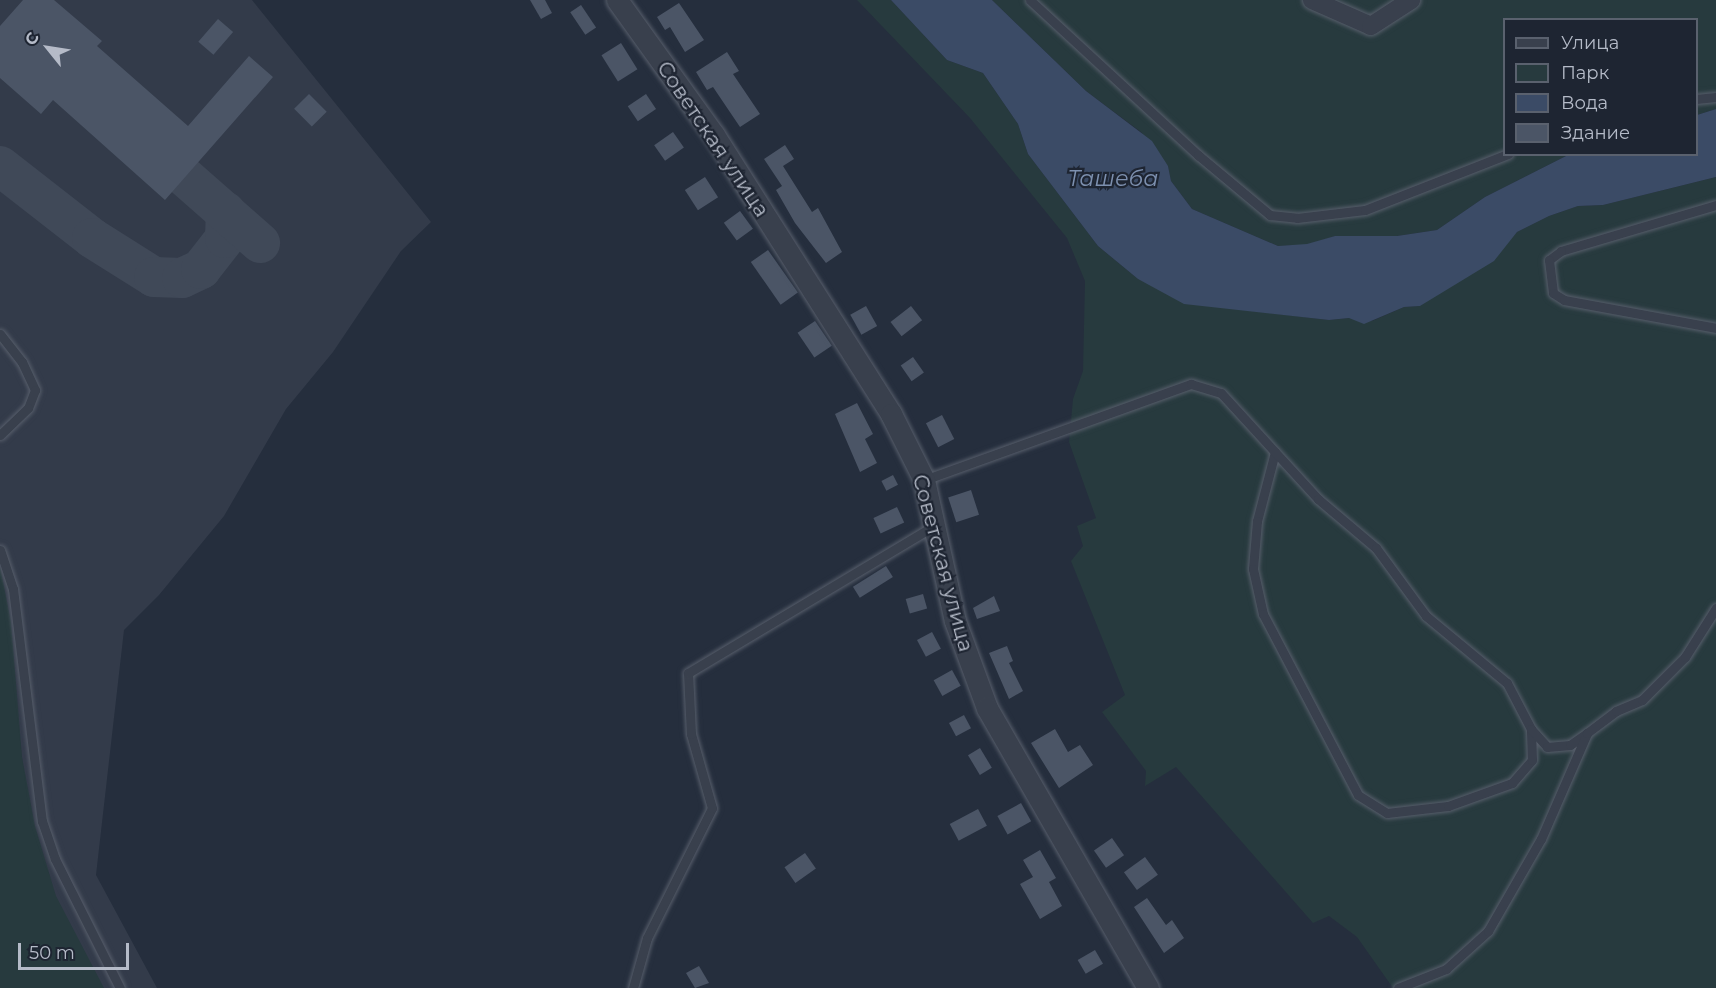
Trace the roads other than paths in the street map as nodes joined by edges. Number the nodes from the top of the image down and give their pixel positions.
1 (617, 0) edge
2 (1030, 0) edge
3 (1312, 0) edge
4 (1411, 0) edge
5 (1716, 97) edge
6 (1698, 99) edge
7 (1503, 156) edge
8 (1716, 206) edge
9 (1716, 328) edge
10 (0, 334) edge
11 (0, 435) edge
12 (1275, 452) junction
13 (924, 480) junction
14 (936, 525) junction
15 (0, 550) edge
16 (1716, 608) edge
17 (1531, 729) junction
18 (1587, 733) junction
19 (120, 988) edge
20 (633, 988) edge
21 (1148, 988) edge
22 (1398, 988) edge

1 - 13 street, Советская улица
2 - 7 lane
3 - 4 street
5 - 6 lane
8 - 9 lane
10 - 11 lane
12 - 13 lane
12 - 17 lane
12 - 17 lane
13 - 14 street, Советская улица
14 - 20 lane
14 - 21 street, Советская улица
15 - 19 lane
16 - 18 lane
17 - 18 lane
18 - 22 lane

